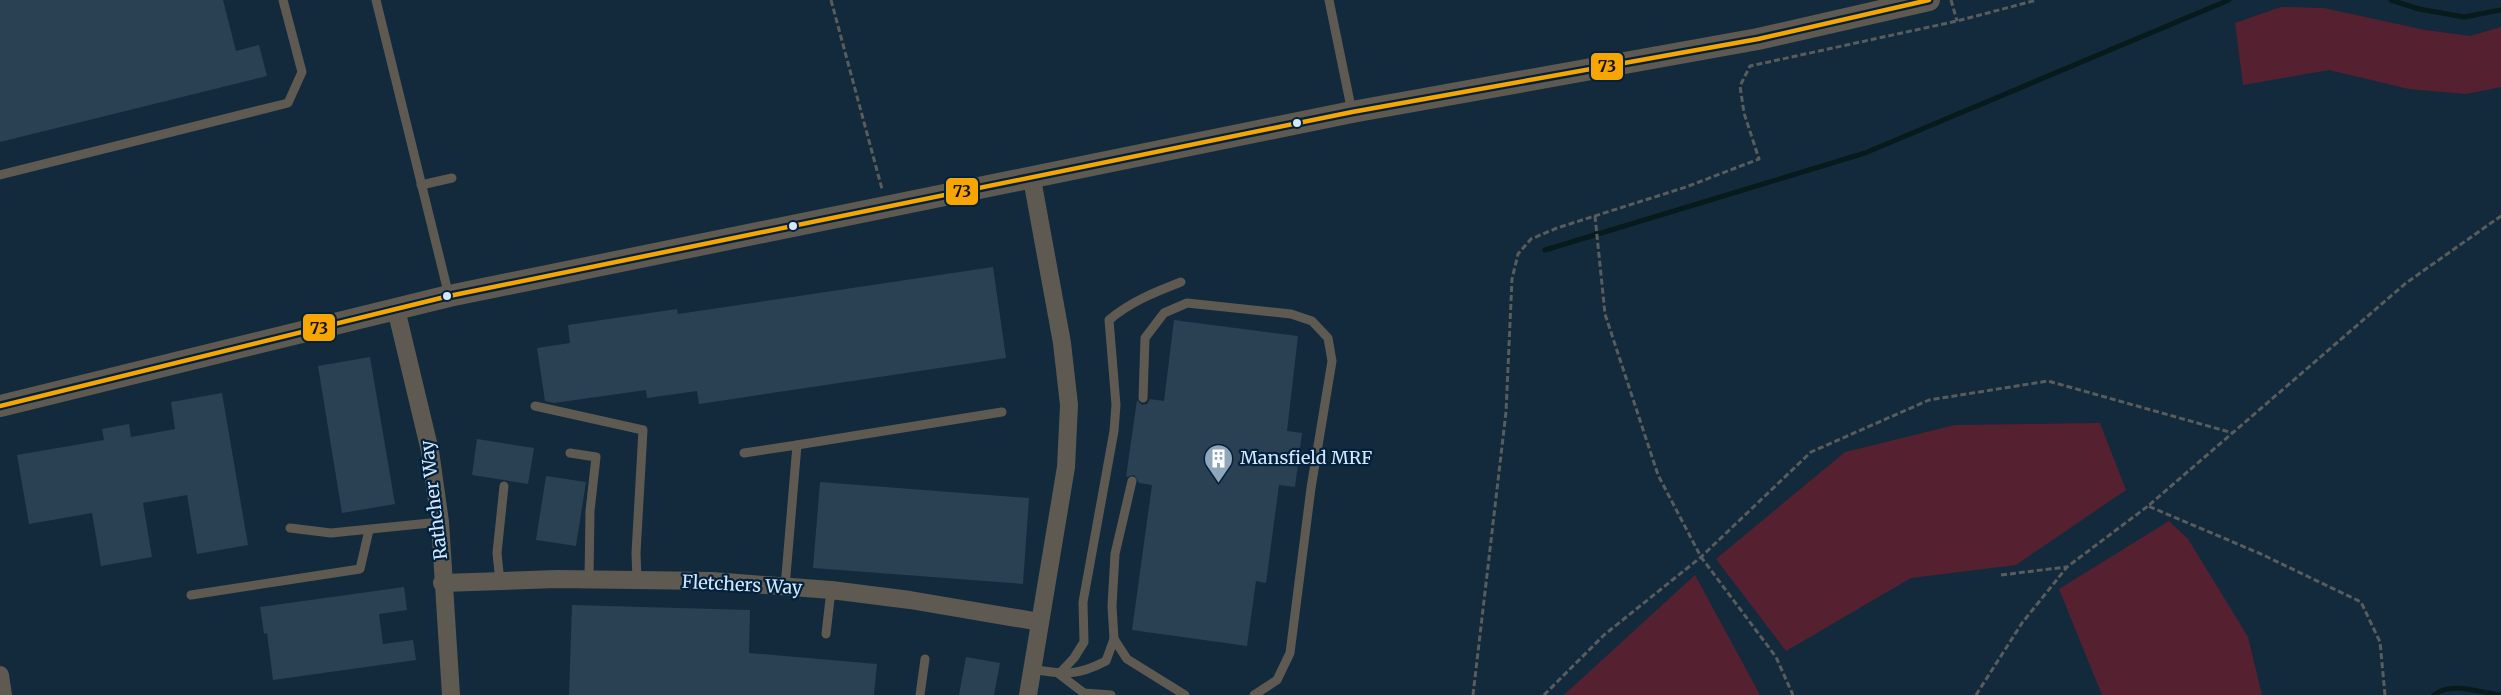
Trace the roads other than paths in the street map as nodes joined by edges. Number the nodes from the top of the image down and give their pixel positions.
1 (283, 0) edge
2 (376, 0) edge
3 (1329, 0) edge
4 (1929, 0) edge
5 (1352, 112) junction
6 (0, 175) edge
7 (452, 178) dead end
8 (1032, 179) junction
9 (421, 185) junction
10 (1181, 282) dead end
11 (449, 296) junction
12 (396, 309) junction
13 (1143, 398) dead end
14 (0, 406) edge
15 (535, 406) dead end
16 (1002, 412) dead end
17 (797, 445) junction
18 (570, 453) dead end
19 (744, 453) dead end
20 (1132, 482) dead end
21 (504, 486) dead end
22 (440, 522) junction
23 (290, 528) dead end
24 (369, 530) junction
25 (589, 579) junction
26 (637, 580) junction
27 (500, 582) junction
28 (442, 583) junction
29 (785, 586) junction
30 (831, 590) junction
31 (191, 595) dead end
32 (1040, 622) junction
33 (826, 634) dead end
34 (1114, 639) junction
35 (925, 659) dead end
36 (1032, 669) junction
37 (1059, 674) junction
38 (0, 675) edge
39 (3, 695) edge
40 (451, 695) edge
41 (920, 695) edge
42 (1028, 695) edge
43 (1111, 695) edge
44 (1185, 695) edge
45 (1254, 695) edge

1 - 6 lane
2 - 9 lane
3 - 5 lane
4 - 5 street
5 - 8 street
7 - 9 lane
8 - 11 street
8 - 32 street
9 - 11 lane
10 - 37 lane
11 - 12 street
12 - 14 street
12 - 22 street, Rathcher Way
13 - 45 lane
15 - 26 lane
16 - 17 lane
17 - 19 lane
17 - 29 lane
18 - 25 lane
20 - 34 lane
21 - 27 lane
22 - 24 lane
22 - 28 street, Rathcher Way
23 - 24 lane
24 - 31 lane
25 - 26 street, Fletchers Way
25 - 27 street, Fletchers Way
26 - 29 street, Fletchers Way
27 - 28 street, Fletchers Way
28 - 40 street, Rathcher Way
29 - 30 street, Fletchers Way
30 - 32 street, Fletchers Way
30 - 33 lane
32 - 36 street
34 - 37 lane
34 - 44 lane
35 - 41 lane
36 - 37 lane
36 - 42 street
37 - 43 lane
38 - 39 street

